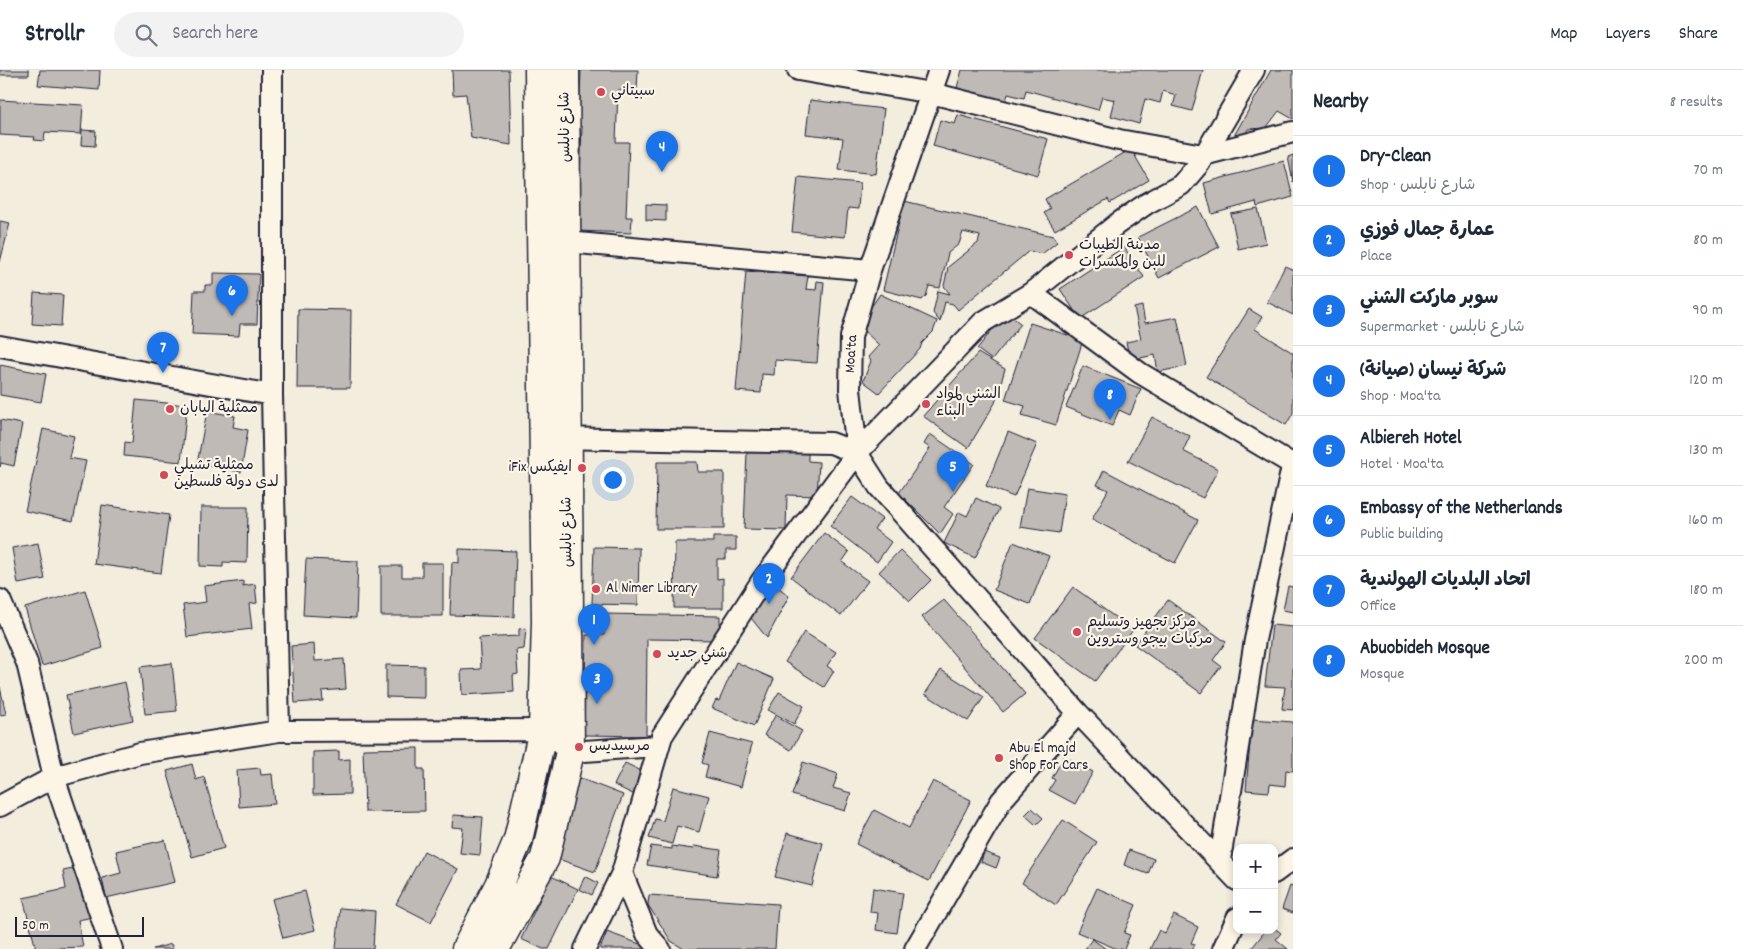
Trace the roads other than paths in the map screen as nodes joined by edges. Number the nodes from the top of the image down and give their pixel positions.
1 (272, 70) edge
2 (539, 70) edge
3 (565, 70) edge
4 (798, 70) edge
5 (939, 70) edge
6 (1254, 70) edge
7 (931, 93) junction
8 (1293, 132) edge
9 (1203, 155) junction
10 (567, 242) junction
11 (870, 270) junction
12 (1031, 293) junction
13 (0, 346) edge
14 (272, 396) junction
15 (556, 438) junction
16 (857, 453) junction
17 (1292, 463) edge
18 (0, 600) edge
19 (1078, 713) junction
20 (543, 730) junction
21 (279, 731) junction
22 (657, 746) junction
23 (570, 752) junction
24 (54, 777) junction
25 (0, 806) edge
26 (1293, 859) edge
27 (1220, 860) junction
28 (1278, 870) edge
29 (622, 873) junction
30 (1233, 875) edge
31 (1233, 927) edge
32 (112, 949) edge
33 (466, 949) edge
34 (495, 949) edge
35 (586, 949) edge
36 (660, 949) edge
37 (915, 949) edge
38 (1223, 949) edge

1 - 14 street
2 - 15 main road, شارع نابلس
3 - 10 main road, شارع نابلس
4 - 7 street
5 - 7 street, Moa'ta
6 - 9 street
7 - 9 street
7 - 11 street, Moa'ta
8 - 9 street
9 - 12 street
10 - 11 street
10 - 15 main road, شارع نابلس
11 - 16 street, Moa'ta
12 - 16 street
12 - 17 street
13 - 14 street
14 - 21 street
15 - 16 street
15 - 20 main road, شارع نابلس
15 - 23 main road, شارع نابلس
16 - 19 street
16 - 22 street
17 - 27 street
18 - 24 street
19 - 27 street
19 - 37 street
20 - 21 street
20 - 23 street
20 - 33 main road, شارع نابلس
21 - 24 street
22 - 23 street
22 - 29 street
23 - 34 main road, شارع نابلس
24 - 25 street
24 - 32 street
26 - 28 street
27 - 30 street
29 - 35 street
29 - 36 street
31 - 38 street

